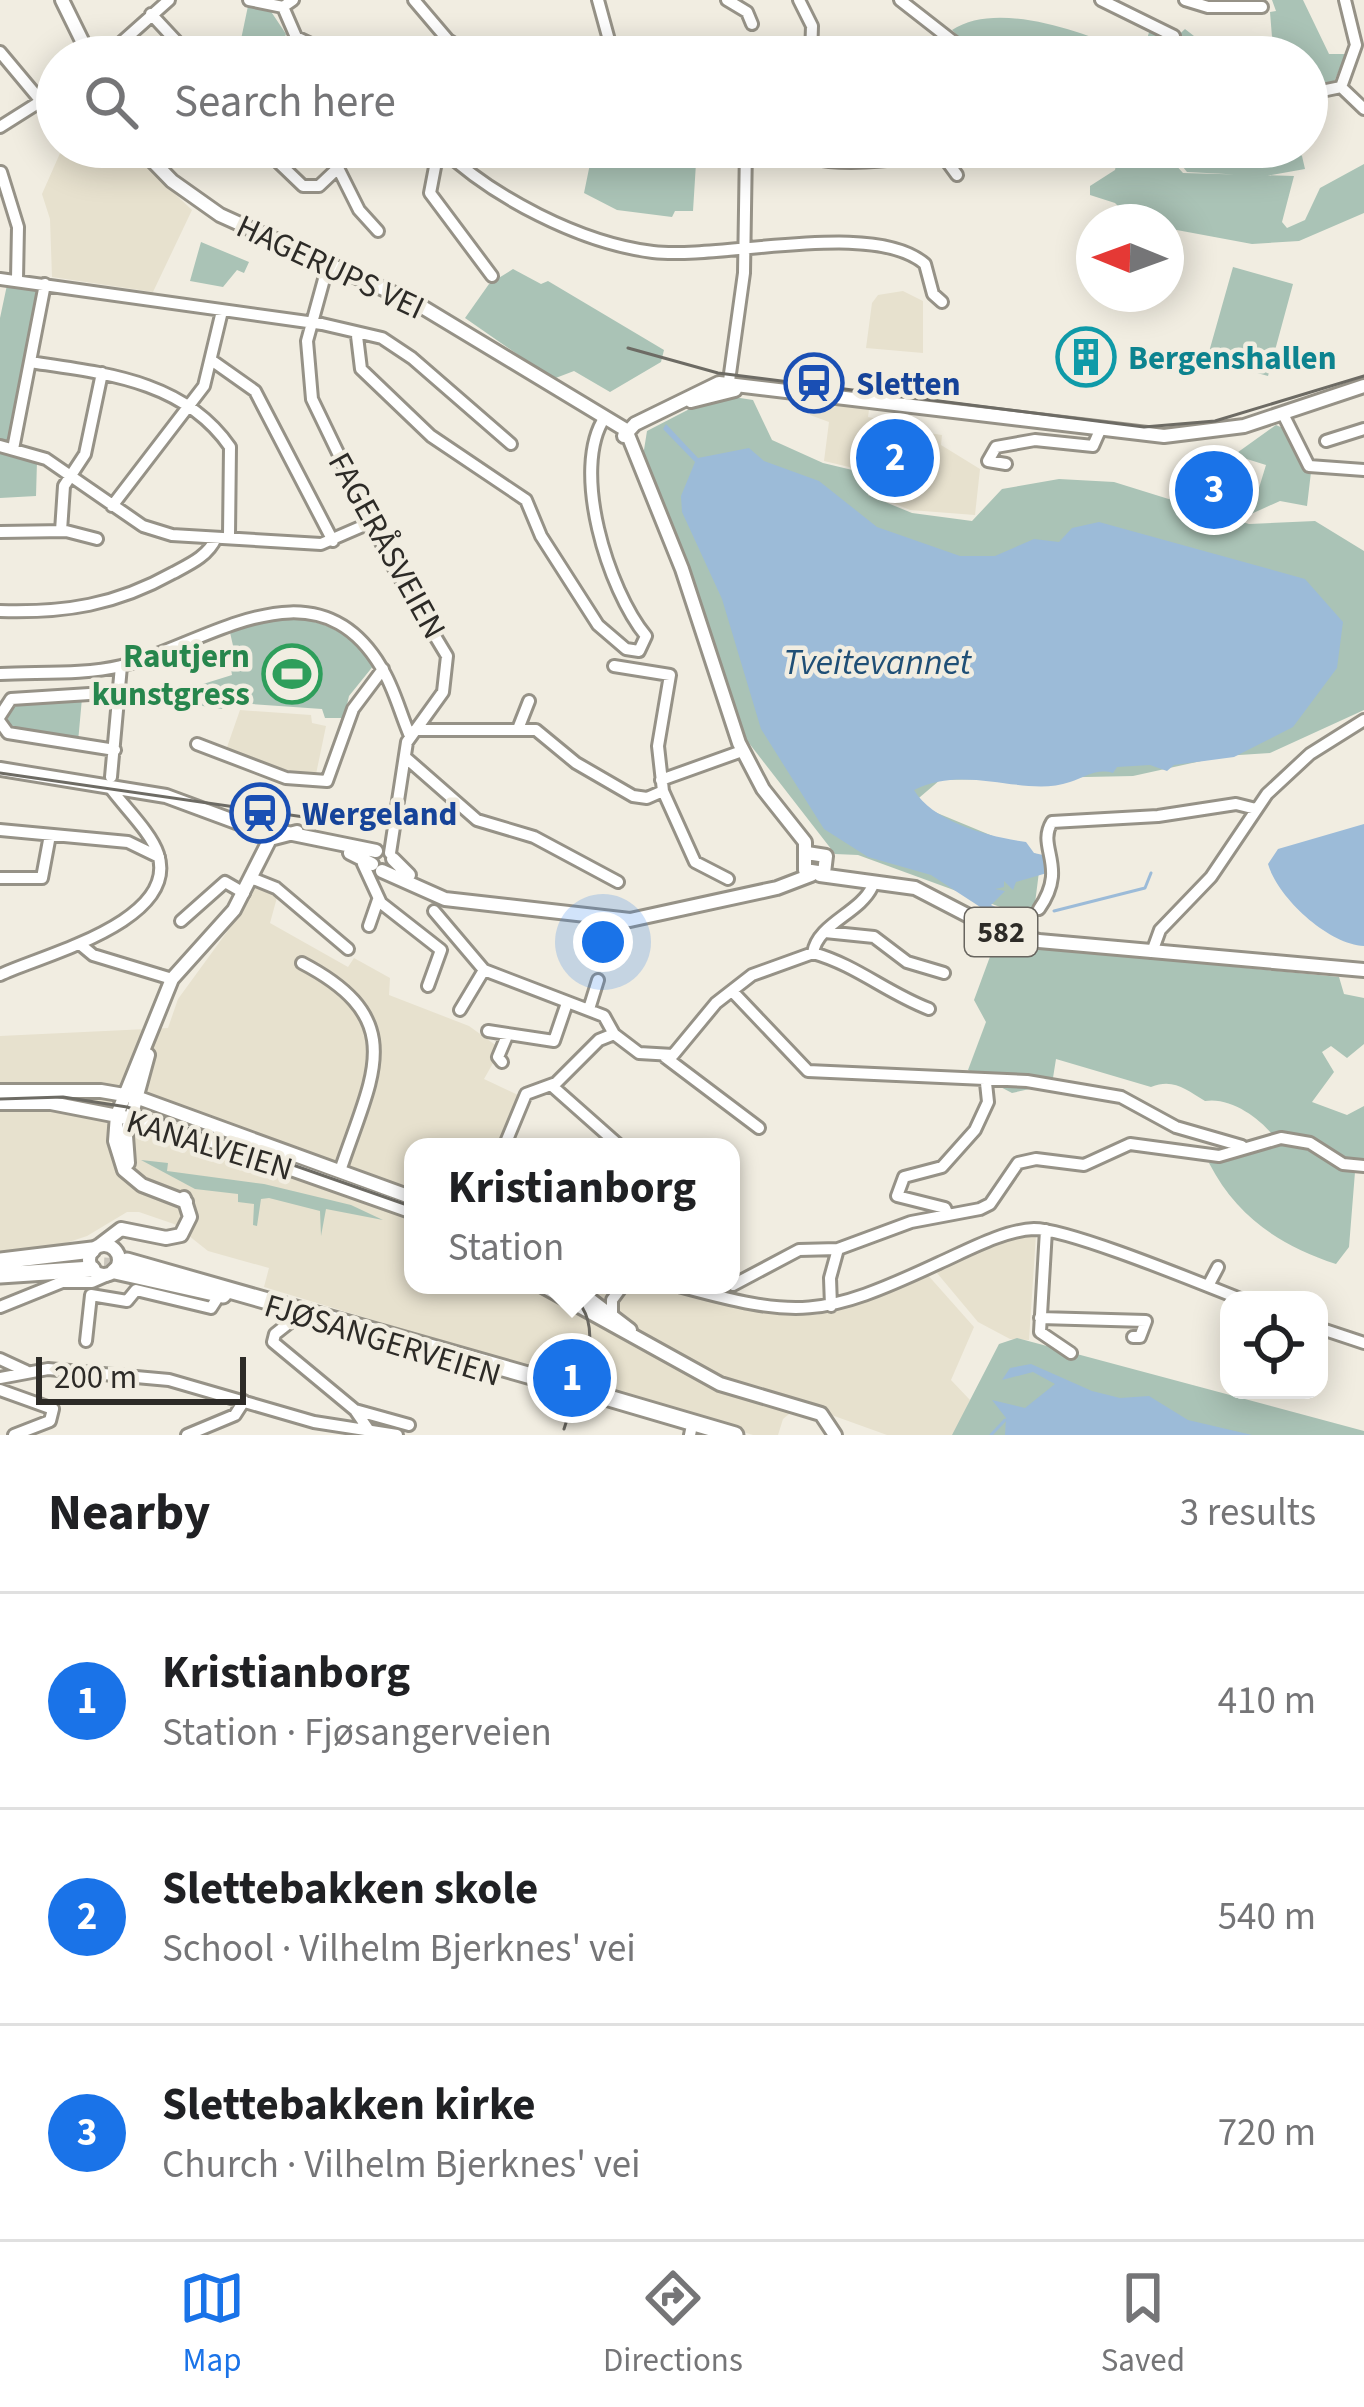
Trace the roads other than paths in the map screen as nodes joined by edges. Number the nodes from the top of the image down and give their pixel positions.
1 (62, 0) edge
2 (169, 0) edge
3 (249, 0) edge
4 (414, 0) edge
5 (598, 0) edge
6 (728, 0) edge
7 (799, 0) edge
8 (900, 0) edge
9 (1100, 0) edge
10 (1185, 0) edge
11 (1345, 0) edge
12 (288, 3) edge
13 (1262, 7) dead end
14 (152, 14) junction
15 (752, 24) dead end
16 (1174, 35) dead end
17 (80, 36) edge
18 (128, 36) edge
19 (172, 36) edge
20 (296, 36) edge
21 (445, 36) edge
22 (608, 36) edge
23 (812, 36) edge
24 (946, 36) edge
25 (0, 52) edge
26 (1342, 88) junction
27 (1328, 90) edge
28 (36, 95) edge
29 (36, 104) edge
30 (1364, 109) edge
31 (0, 127) edge
32 (163, 168) edge
33 (285, 168) edge
34 (338, 168) joint
35 (435, 168) edge
36 (468, 168) edge
37 (746, 168) edge
38 (952, 168) edge
39 (1, 172) edge
40 (957, 176) dead end
41 (378, 231) dead end
42 (744, 249) junction
43 (329, 261) junction
44 (492, 276) dead end
45 (17, 279) junction
46 (1, 283) edge
47 (45, 284) junction
48 (942, 302) dead end
49 (222, 310) junction
50 (311, 322) junction
51 (357, 336) junction
52 (30, 362) junction
53 (214, 362) junction
54 (102, 373) junction
55 (1364, 386) edge
56 (728, 387) junction
57 (191, 408) junction
58 (1283, 414) junction
59 (603, 419) junction
60 (1101, 428) junction
61 (1364, 429) edge
62 (627, 436) junction
63 (1326, 441) dead end
64 (511, 444) dead end
65 (7, 447) edge
66 (1006, 464) dead end
67 (1364, 470) edge
68 (73, 475) junction
69 (112, 506) junction
70 (372, 523) junction
71 (61, 531) junction
72 (0, 532) edge
73 (222, 536) junction
74 (97, 539) dead end
75 (333, 541) junction
76 (0, 611) edge
77 (121, 666) junction
78 (614, 666) dead end
79 (383, 669) junction
80 (0, 674) edge
81 (121, 692) junction
82 (529, 701) dead end
83 (0, 719) edge
84 (1364, 720) edge
85 (518, 729) junction
86 (412, 733) junction
87 (197, 744) dead end
88 (115, 750) junction
89 (742, 751) junction
90 (405, 757) junction
91 (0, 769) edge
92 (110, 782) junction
93 (662, 786) junction
94 (1256, 809) junction
95 (0, 830) edge
96 (297, 832) junction
97 (50, 835) junction
98 (159, 857) junction
99 (261, 858) junction
100 (379, 859) junction
101 (815, 863) junction
102 (0, 878) edge
103 (251, 878) junction
104 (728, 879) dead end
105 (618, 882) dead end
106 (866, 884) junction
107 (244, 893) junction
108 (378, 897) junction
109 (1039, 908) dead end
110 (434, 911) dead end
111 (181, 921) dead end
112 (369, 926) dead end
113 (446, 932) junction
114 (825, 932) junction
115 (432, 939) junction
116 (82, 945) junction
117 (348, 949) dead end
118 (813, 953) junction
119 (1159, 953) junction
120 (302, 963) dead end
121 (484, 970) junction
122 (1364, 970) edge
123 (944, 973) dead end
124 (0, 976) edge
125 (172, 979) junction
126 (598, 980) dead end
127 (428, 986) dead end
128 (732, 991) junction
129 (566, 1003) junction
130 (589, 1009) junction
131 (928, 1009) dead end
132 (460, 1010) dead end
133 (488, 1031) dead end
134 (614, 1034) junction
135 (506, 1038) junction
136 (669, 1056) junction
137 (502, 1062) dead end
138 (986, 1083) junction
139 (551, 1085) junction
140 (0, 1091) edge
141 (129, 1096) junction
142 (0, 1103) edge
143 (124, 1117) junction
144 (759, 1128) dead end
145 (508, 1138) edge
146 (611, 1138) edge
147 (1242, 1146) junction
148 (1364, 1166) edge
149 (340, 1171) junction
150 (404, 1195) edge
151 (404, 1209) edge
152 (948, 1215) junction
153 (1046, 1230) junction
154 (838, 1250) junction
155 (102, 1262) junction
156 (1218, 1267) dead end
157 (0, 1268) edge
158 (740, 1281) edge
159 (1208, 1286) junction
160 (1220, 1291) edge
161 (220, 1294) junction
162 (560, 1294) edge
163 (585, 1294) edge
164 (603, 1294) edge
165 (619, 1294) edge
166 (712, 1294) edge
167 (591, 1298) junction
168 (266, 1301) junction
169 (831, 1306) junction
170 (0, 1307) edge
171 (1040, 1318) junction
172 (294, 1319) dead end
173 (616, 1320) junction
174 (1328, 1331) edge
175 (1132, 1337) dead end
176 (86, 1341) dead end
177 (1364, 1343) edge
178 (1071, 1353) dead end
179 (0, 1359) edge
180 (26, 1371) junction
181 (0, 1378) edge
182 (0, 1390) edge
183 (600, 1400) junction
184 (244, 1401) junction
185 (804, 1410) junction
186 (355, 1411) junction
187 (409, 1425) dead end
188 (368, 1429) junction
189 (690, 1432) edge
190 (14, 1435) edge
191 (187, 1435) edge
192 (397, 1435) edge
193 (709, 1435) edge
194 (735, 1435) edge
195 (823, 1435) edge
196 (835, 1435) edge

1 - 17 main road
2 - 14 street
3 - 12 street
4 - 21 street
5 - 22 street
6 - 15 street
7 - 23 street
8 - 24 street
9 - 16 street
10 - 13 street
11 - 26 street
12 - 20 street
14 - 18 street
14 - 19 street
25 - 28 street
26 - 27 street
26 - 30 street
29 - 31 street
32 - 43 main road, HAGERUPS VEI
33 - 34 street
34 - 41 street
35 - 44 street
36 - 42 street
37 - 42 street
38 - 40 street
39 - 45 street
42 - 48 street
42 - 56 street
43 - 50 street, FAGERÅSVEIEN
43 - 59 main road, HAGERUPS VEI
45 - 46 street
45 - 47 street
47 - 49 street
47 - 52 street
49 - 50 street
49 - 53 street
50 - 51 street
50 - 70 street, FAGERÅSVEIEN
51 - 59 street
51 - 64 street
52 - 54 street
52 - 65 street
53 - 57 street
53 - 75 street
54 - 57 street
54 - 68 street
55 - 58 main road
56 - 60 main road
56 - 62 main road
57 - 69 street
57 - 73 street
58 - 60 main road
58 - 67 street
59 - 62 main road, HAGERUPS VEI
60 - 66 street
61 - 63 street
62 - 89 main road, HAGERUPS VEI
65 - 68 street
68 - 69 street
68 - 71 street
69 - 73 street
70 - 75 street
70 - 86 street, FAGERÅSVEIEN
71 - 72 street
71 - 74 street
73 - 75 street
73 - 76 street
77 - 79 street
77 - 80 street
77 - 81 street
78 - 93 street
79 - 86 street
79 - 87 street
81 - 83 street
81 - 88 street
82 - 85 street
83 - 88 street
84 - 94 street
85 - 86 street
85 - 93 street
86 - 90 street, FAGERÅSVEIEN
88 - 92 street
89 - 93 street
89 - 101 main road, HAGERUPS VEI
90 - 100 street, FAGERÅSVEIEN
90 - 105 street
91 - 92 main road
92 - 96 main road
92 - 98 street
93 - 104 street
94 - 109 street
94 - 119 street
95 - 97 street
96 - 99 main road
96 - 100 main road
97 - 98 street
97 - 102 street
98 - 116 street
99 - 100 main road
99 - 103 main road
100 - 101 main road
100 - 108 street
101 - 106 main road, 582
103 - 107 main road
103 - 117 street
106 - 114 street
106 - 119 main road, 582
107 - 111 street
107 - 125 main road
108 - 112 street
108 - 115 street
110 - 113 street
113 - 115 street
113 - 121 street
114 - 118 street
114 - 123 street
115 - 127 street
116 - 124 street
116 - 125 street
118 - 128 street
118 - 131 street
119 - 122 main road, 582
120 - 149 street, KANALVEIEN
121 - 129 street
121 - 132 street
125 - 141 main road
126 - 130 street
128 - 136 street
128 - 138 street
129 - 130 street
129 - 135 street
130 - 134 street
133 - 135 street
134 - 136 street
134 - 139 street
135 - 137 street
136 - 144 street
138 - 147 street
138 - 152 street
139 - 145 street
139 - 146 street
140 - 141 main road, KANALVEIEN
141 - 143 main road
141 - 149 main road, KANALVEIEN
142 - 143 main road, KANALVEIEN
143 - 151 main road, KANALVEIEN
143 - 155 main road
147 - 148 street
147 - 152 street
149 - 150 main road, KANALVEIEN
152 - 154 street
153 - 159 street
153 - 169 street
153 - 171 street
154 - 158 street
154 - 169 street
155 - 157 highway, FJØSANGERVEIEN
155 - 161 highway
155 - 168 highway, FJØSANGERVEIEN
155 - 170 street
156 - 159 street
159 - 160 street
161 - 168 highway
161 - 176 street
162 - 173 main road
163 - 167 main road
164 - 167 street
165 - 173 street
166 - 169 street
167 - 173 main road
168 - 183 highway, FJØSANGERVEIEN, bridge
171 - 175 street
171 - 178 street
172 - 186 street, FJØSANGERVEIEN
173 - 185 main road
174 - 177 street
179 - 180 street
180 - 181 street
180 - 184 street
182 - 190 street
183 - 189 highway, FJØSANGERVEIEN
183 - 194 highway, FJØSANGERVEIEN
184 - 188 street
184 - 191 street
185 - 195 main road
185 - 196 main road
186 - 187 street
186 - 188 street, FJØSANGERVEIEN
188 - 192 street
189 - 193 highway, FJØSANGERVEIEN

